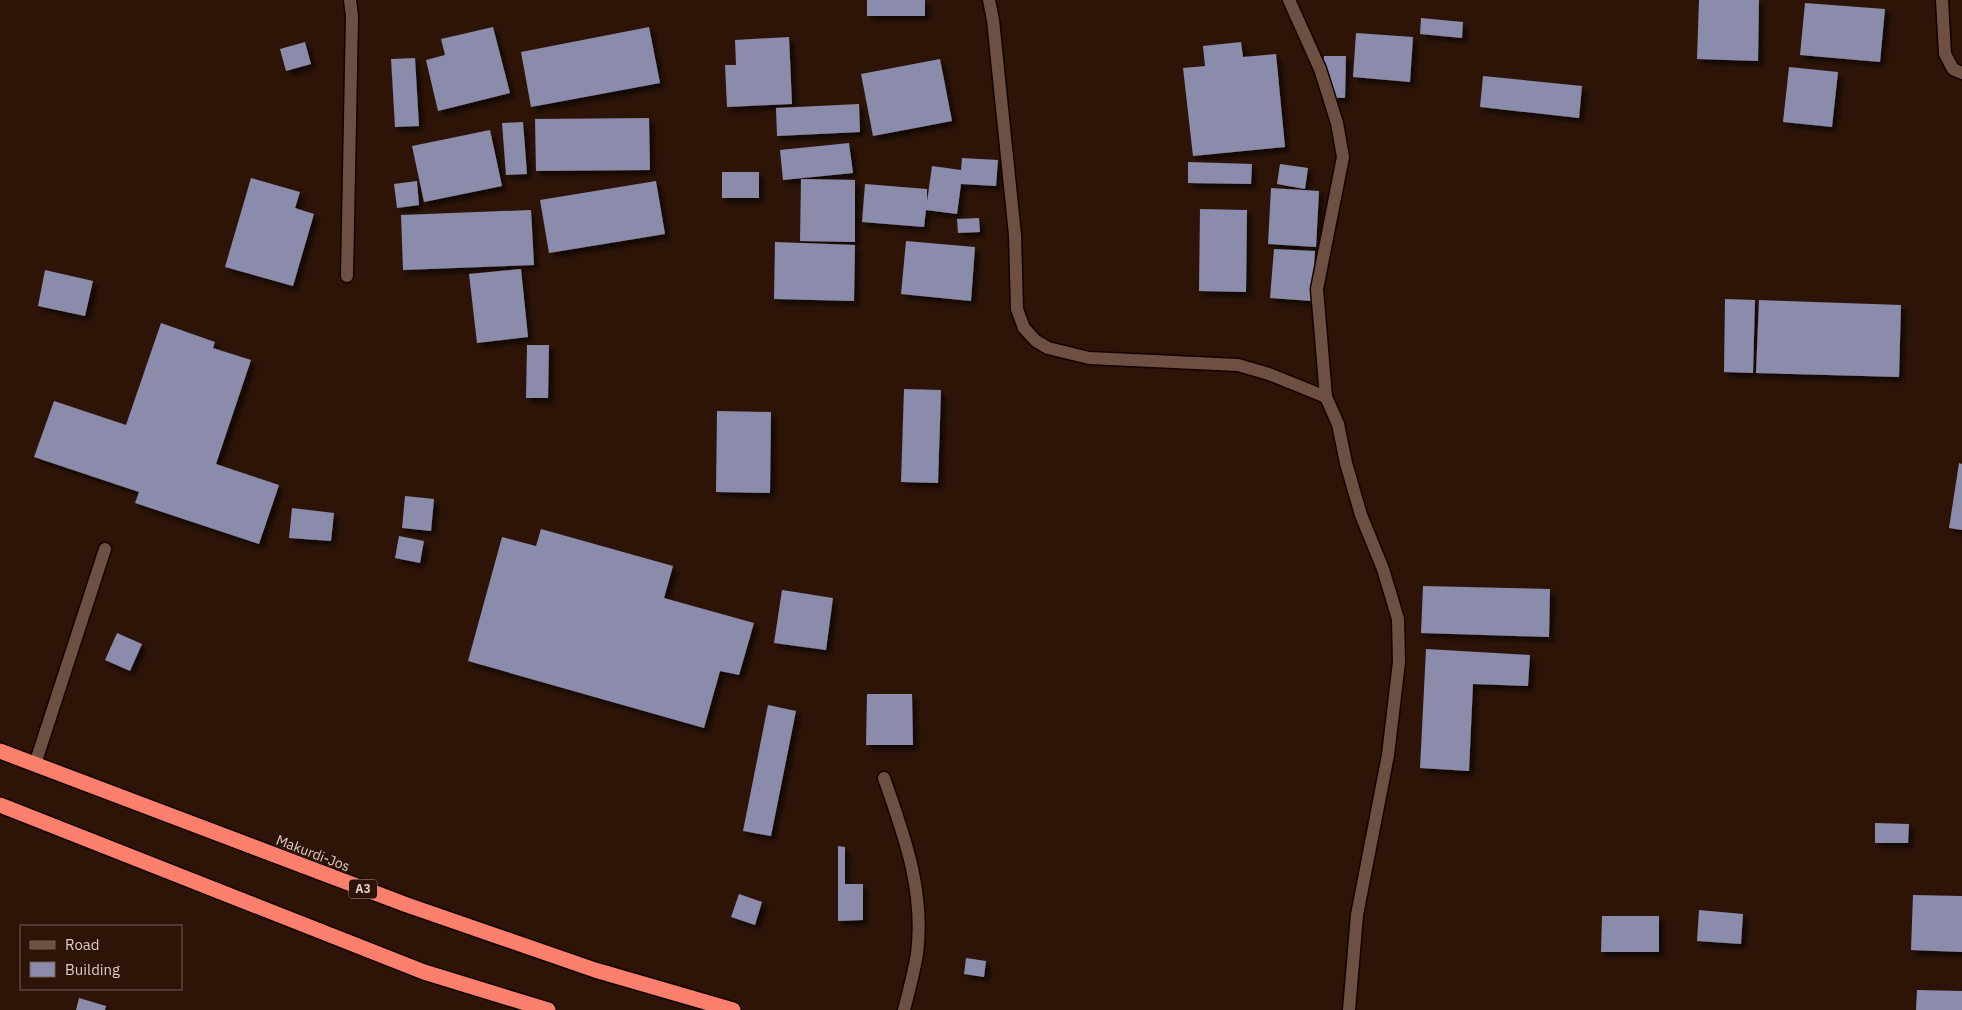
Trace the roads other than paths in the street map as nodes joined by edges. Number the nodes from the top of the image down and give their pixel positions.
1 (350, 0) edge
2 (989, 0) edge
3 (1289, 0) edge
4 (1942, 0) edge
5 (1962, 73) edge
6 (347, 276) dead end
7 (1326, 397) junction
8 (105, 548) dead end
9 (0, 751) edge
10 (35, 764) junction
11 (884, 778) dead end
12 (0, 805) edge
13 (548, 1010) edge
14 (733, 1010) edge
15 (904, 1010) edge
16 (1349, 1010) edge

1 - 6 street
2 - 7 street
3 - 7 street
4 - 5 street
7 - 16 street
8 - 10 street
9 - 10 highway, Makurdi-Jos / A3
10 - 14 highway, Makurdi-Jos / A3
11 - 15 street
12 - 13 highway

